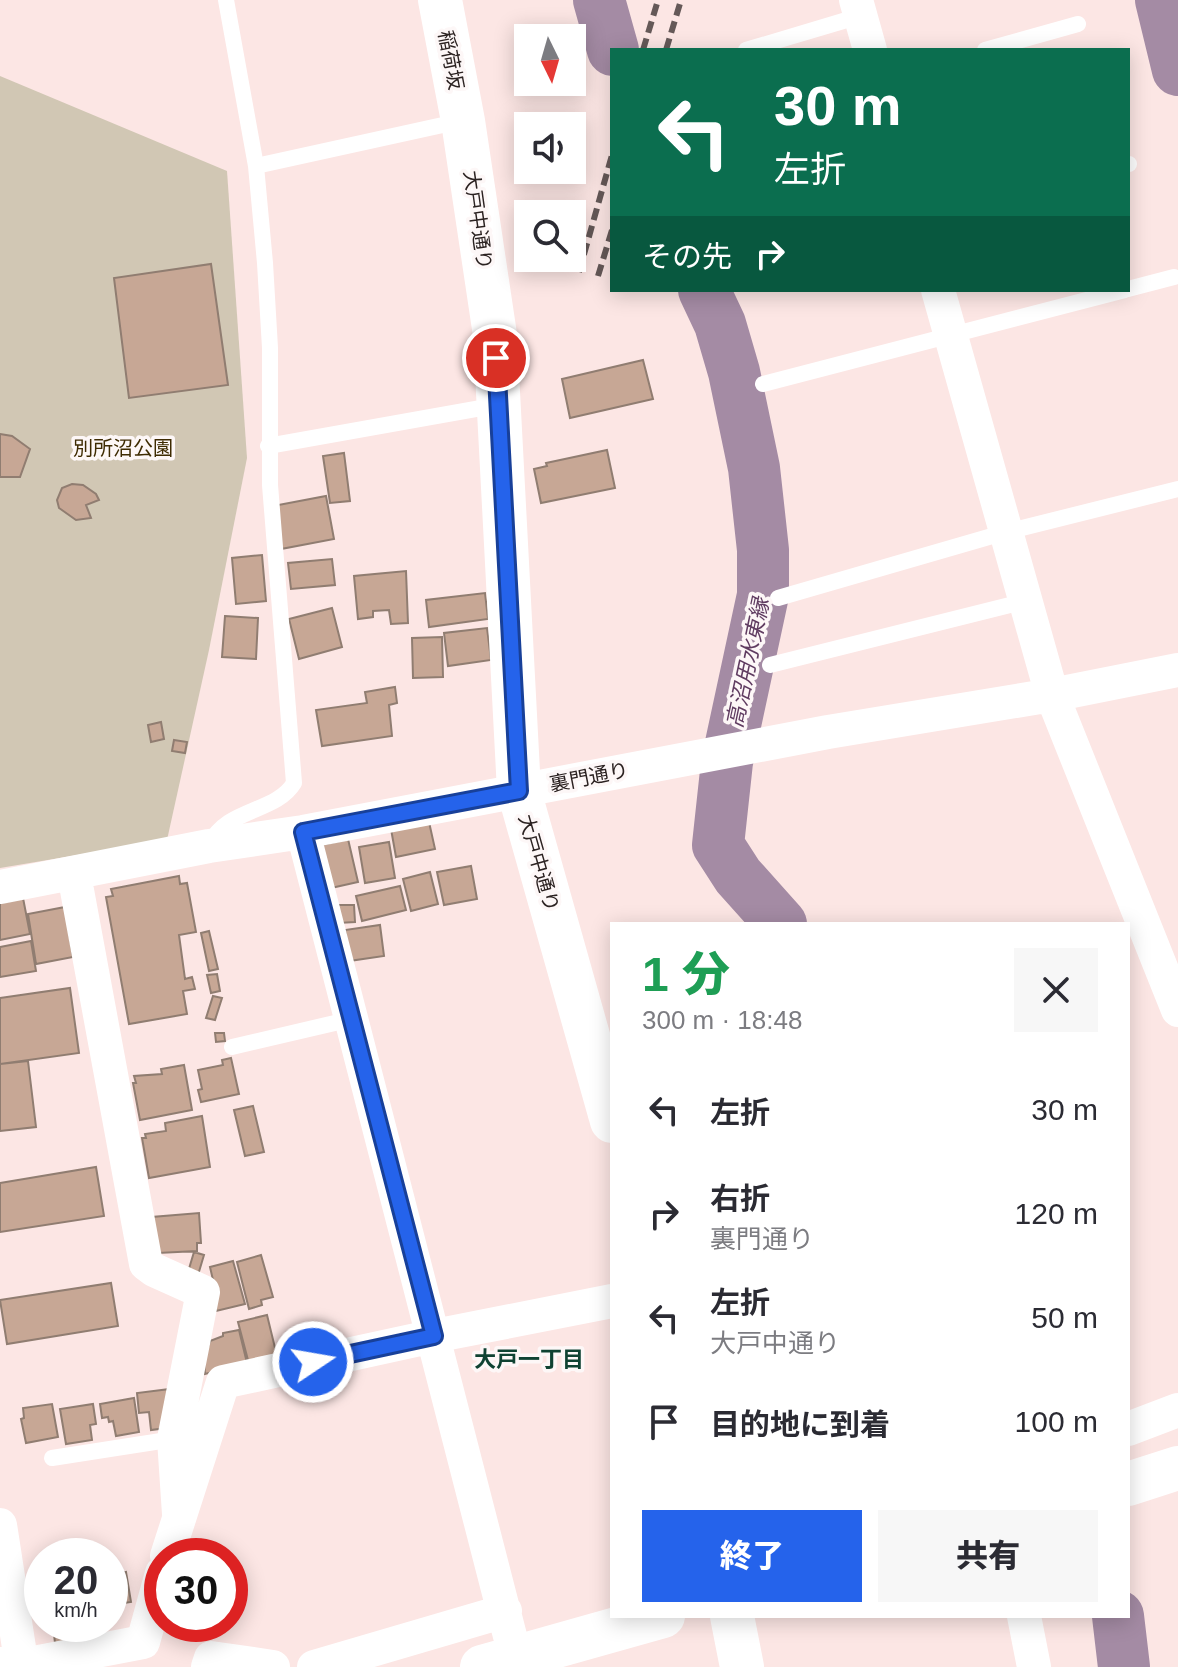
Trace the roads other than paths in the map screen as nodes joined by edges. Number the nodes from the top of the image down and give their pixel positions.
1 (226, 0) edge
2 (440, 0) edge
3 (858, 8) edge
4 (1078, 24) dead end
5 (751, 48) edge
6 (869, 48) edge
7 (992, 48) edge
8 (463, 121) junction
9 (256, 166) junction
10 (1174, 277) dead end
11 (1130, 289) edge
12 (939, 292) edge
13 (1118, 292) edge
14 (951, 336) junction
15 (763, 384) dead end
16 (498, 405) junction
17 (268, 446) junction
18 (1178, 489) edge
19 (1006, 532) junction
20 (778, 598) dead end
21 (1026, 601) junction
22 (770, 665) dead end
23 (1178, 670) edge
24 (1052, 695) junction
25 (519, 791) junction
26 (303, 832) junction
27 (209, 846) junction
28 (74, 874) junction
29 (0, 887) edge
30 (1129, 922) edge
31 (1130, 925) edge
32 (1141, 958) edge
33 (1178, 1010) edge
34 (352, 1019) junction
35 (232, 1047) dead end
36 (610, 1114) edge
37 (610, 1301) edge
38 (434, 1336) junction
39 (1178, 1410) edge
40 (1130, 1428) edge
41 (174, 1439) junction
42 (52, 1458) dead end
43 (1178, 1468) edge
44 (1130, 1483) edge
45 (179, 1514) junction
46 (0, 1525) edge
47 (172, 1538) edge
48 (505, 1611) junction
49 (656, 1618) edge
50 (732, 1618) edge
51 (1024, 1618) edge
52 (144, 1638) edge
53 (15, 1664) edge
54 (506, 1664) edge
55 (208, 1667) edge
56 (273, 1667) edge
57 (314, 1667) edge
58 (742, 1667) edge
59 (1034, 1667) edge

1 - 9 lane
2 - 8 street, 稲荷坂
3 - 5 lane
3 - 6 street
4 - 7 lane
8 - 9 lane
8 - 16 street, 大戸中通り
9 - 17 lane
10 - 11 lane
12 - 14 street
13 - 14 lane
14 - 15 lane
14 - 19 street
16 - 17 lane
16 - 25 street, 大戸中通り
17 - 27 lane
18 - 19 lane
19 - 20 lane
19 - 21 street
21 - 22 lane
21 - 24 street
23 - 24 street, 裏門通り
24 - 25 street, 裏門通り
24 - 30 street
25 - 26 street, 裏門通り
25 - 36 street, 大戸中通り
26 - 27 street, 裏門通り
26 - 34 street
27 - 28 street, 裏門通り
28 - 29 street, 裏門通り
28 - 41 street
31 - 32 street
32 - 33 street
34 - 35 lane
34 - 38 street
37 - 38 street
38 - 45 street
38 - 48 street
39 - 40 street
41 - 42 lane
41 - 45 street
43 - 44 street
45 - 47 street
46 - 53 street
48 - 54 street
48 - 57 street
49 - 54 street
50 - 58 street
51 - 59 street
52 - 53 street
55 - 56 street

